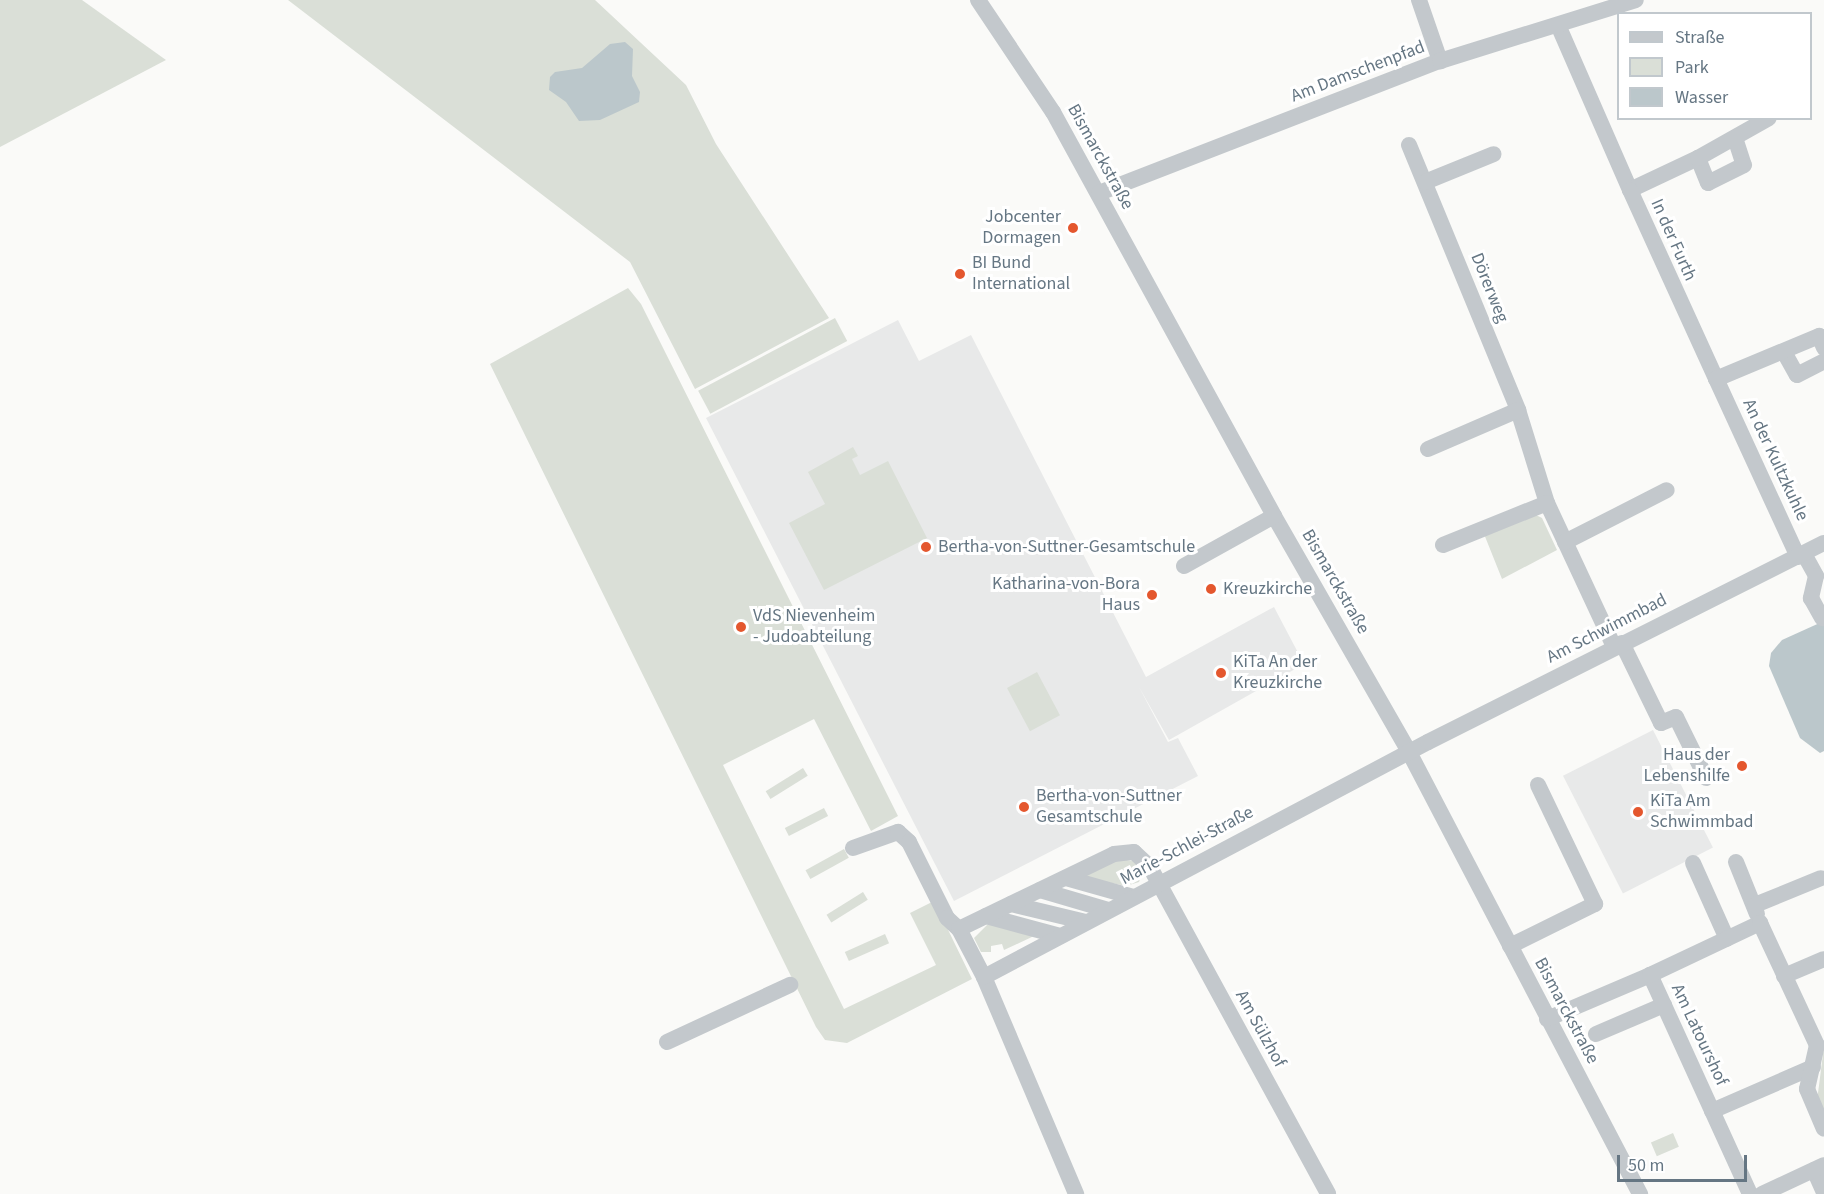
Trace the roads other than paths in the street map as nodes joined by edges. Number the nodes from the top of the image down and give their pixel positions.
1 (978, 0) edge
2 (1419, 0) edge
3 (1636, 0) edge
4 (1599, 6) edge
5 (1558, 25) junction
6 (1440, 61) junction
7 (1767, 120) edge
8 (1736, 141) junction
9 (1409, 145) dead end
10 (1494, 154) dead end
11 (1698, 158) junction
12 (1425, 182) junction
13 (1630, 190) junction
14 (1099, 193) junction
15 (1682, 306) joint
16 (1824, 348) edge
17 (1784, 352) junction
18 (1824, 361) edge
19 (1716, 379) junction
20 (1518, 410) junction
21 (1428, 449) dead end
22 (1666, 490) dead end
23 (1547, 503) junction
24 (1274, 516) junction
25 (1565, 542) junction
26 (1824, 543) edge
27 (1443, 545) dead end
28 (1801, 555) junction
29 (1184, 566) dead end
30 (1822, 618) dead end
31 (1618, 645) junction
32 (1409, 752) junction
33 (1706, 778) dead end
34 (1538, 785) dead end
35 (853, 849) dead end
36 (1736, 862) dead end
37 (1693, 863) dead end
38 (1066, 878) junction
39 (1821, 878) dead end
40 (1158, 883) junction
41 (1040, 890) junction
42 (1133, 897) junction
43 (1011, 904) junction
44 (1755, 905) junction
45 (1108, 910) junction
46 (986, 916) junction
47 (1086, 922) junction
48 (1760, 923) junction
49 (959, 929) junction
50 (1060, 936) junction
51 (1727, 939) junction
52 (1510, 946) junction
53 (1824, 959) edge
54 (1650, 975) junction
55 (1784, 976) junction
56 (984, 977) junction
57 (790, 985) dead end
58 (1664, 1005) junction
59 (1547, 1019) junction
60 (1596, 1034) dead end
61 (668, 1042) dead end
62 (1820, 1043) edge
63 (1813, 1067) junction
64 (1712, 1111) junction
65 (1824, 1129) edge
66 (1819, 1167) edge
67 (1772, 1192) edge
68 (1824, 1192) edge
69 (1076, 1194) edge
70 (1328, 1194) edge
71 (1640, 1194) edge
72 (1750, 1194) edge

1 - 14 street, Bismarckstraße
2 - 6 street
3 - 4 street, Am Damschenpfad
4 - 5 street, Am Damschenpfad
5 - 6 street, Am Damschenpfad
5 - 13 street, In der Furth
6 - 14 street, Am Damschenpfad
7 - 8 street, In der Furth
8 - 11 street, In der Furth
8 - 11 street
9 - 12 street, Dörerweg
10 - 12 street
11 - 13 street, In der Furth
12 - 20 street, Dörerweg
13 - 15 street, In der Furth
14 - 24 street, Bismarckstraße
15 - 19 street, An der Kultzkuhle
16 - 17 street
17 - 18 street
17 - 19 street
19 - 28 street, An der Kultzkuhle
20 - 21 street
20 - 23 street, Dörerweg
22 - 25 street
23 - 25 street, Dörerweg
23 - 27 street
24 - 29 street
24 - 32 street, Bismarckstraße
25 - 31 street, Dörerweg
26 - 28 street, Am Schwimmbad
28 - 30 street, An der Kultzkuhle
28 - 31 street, Am Schwimmbad
31 - 32 street, Am Schwimmbad
31 - 33 street, Dörerweg
32 - 40 street, Marie-Schlei-Straße
32 - 52 street, Bismarckstraße
34 - 52 street
35 - 49 street
36 - 44 street
37 - 51 street
38 - 40 street, Am Sülzhof
38 - 41 street
38 - 42 street
39 - 44 street
40 - 42 street, Marie-Schlei-Straße
40 - 70 street, Am Sülzhof
41 - 43 street
41 - 45 street
42 - 45 street, Marie-Schlei-Straße
43 - 46 street
43 - 47 street
44 - 48 street
45 - 47 street, Marie-Schlei-Straße
46 - 49 street
46 - 50 street
47 - 50 street, Marie-Schlei-Straße
48 - 51 street, Am Latourshof
48 - 55 street
49 - 56 street
50 - 56 street, Marie-Schlei-Straße
51 - 54 street, Am Latourshof
52 - 59 street, Bismarckstraße
53 - 55 street
54 - 58 street, Am Latourshof
54 - 59 street, Am Latourshof
55 - 62 street
56 - 69 street
57 - 61 street
58 - 60 street
58 - 64 street, Am Latourshof
59 - 71 street, Bismarckstraße
62 - 63 street
63 - 64 street, Am Latourshof
63 - 65 street
64 - 72 street, Am Latourshof
66 - 67 street
66 - 68 street

